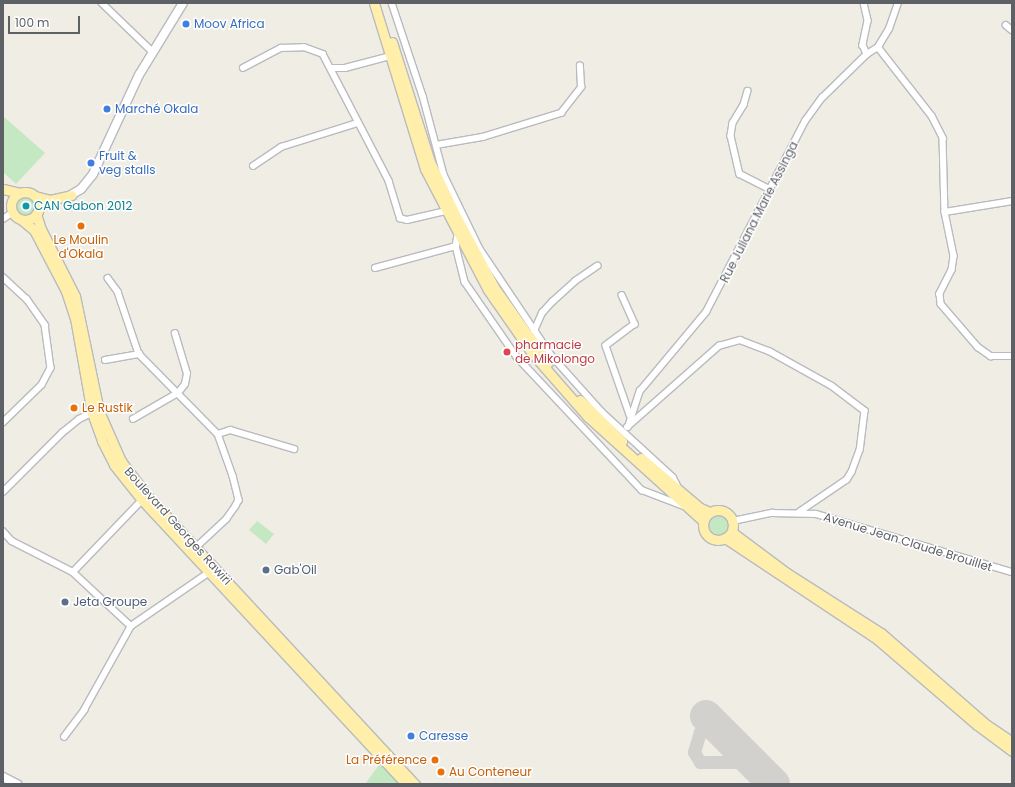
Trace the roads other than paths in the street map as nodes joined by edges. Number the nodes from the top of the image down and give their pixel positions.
1 (102, 3) edge
2 (183, 3) edge
3 (374, 3) edge
4 (380, 3) edge
5 (392, 3) edge
6 (864, 3) edge
7 (898, 3) edge
8 (1006, 24) dead end
9 (1012, 30) edge
10 (878, 47) junction
11 (153, 52) junction
12 (867, 54) junction
13 (390, 56) junction
14 (580, 66) dead end
15 (243, 68) dead end
16 (332, 68) junction
17 (748, 91) dead end
18 (357, 123) junction
19 (436, 145) junction
20 (253, 166) dead end
21 (3, 189) edge
22 (770, 189) junction
23 (20, 193) junction
24 (72, 195) junction
25 (35, 196) junction
26 (3, 198) edge
27 (1012, 201) edge
28 (12, 211) junction
29 (446, 211) junction
30 (945, 212) junction
31 (37, 213) junction
32 (3, 219) edge
33 (22, 220) junction
34 (458, 235) junction
35 (456, 246) junction
36 (597, 266) dead end
37 (375, 268) dead end
38 (3, 276) edge
39 (108, 278) dead end
40 (622, 294) dead end
41 (534, 331) junction
42 (175, 334) dead end
43 (139, 354) junction
44 (1012, 356) edge
45 (105, 360) dead end
46 (178, 393) junction
47 (92, 414) junction
48 (630, 415) junction
49 (133, 420) dead end
50 (3, 423) edge
51 (628, 427) junction
52 (623, 432) junction
53 (218, 434) junction
54 (294, 448) dead end
55 (3, 492) edge
56 (680, 492) junction
57 (142, 500) junction
58 (688, 507) junction
59 (710, 512) junction
60 (800, 512) junction
61 (733, 520) junction
62 (703, 521) junction
63 (3, 531) edge
64 (728, 535) junction
65 (196, 548) junction
66 (73, 572) junction
67 (208, 572) junction
68 (1012, 572) edge
69 (132, 626) junction
70 (64, 737) dead end
71 (1012, 742) edge
72 (1012, 751) edge
73 (3, 777) edge
74 (17, 784) edge
75 (406, 784) edge
76 (415, 784) edge

1 - 11 street
2 - 11 street
3 - 13 main road
4 - 56 main road
5 - 19 street
6 - 12 street
7 - 10 street, Rue Juliana Marie Assinga
8 - 9 street
10 - 12 street, Rue Juliana Marie Assinga
10 - 30 street
11 - 24 street
12 - 22 street, Rue Juliana Marie Assinga
13 - 16 street
13 - 29 main road
14 - 19 street
15 - 16 street
16 - 18 street
17 - 22 street
18 - 20 street
18 - 29 street
19 - 41 street
21 - 23 main road
22 - 48 street, Rue Juliana Marie Assinga
23 - 25 main road
23 - 28 main road
24 - 25 main road
24 - 31 main road
25 - 31 main road
26 - 28 main road
27 - 30 street
28 - 32 street
28 - 33 main road
29 - 34 main road
30 - 44 street
31 - 33 main road
31 - 65 main road, Boulevard Georges Rawiri
33 - 47 main road, Boulevard Georges Rawiri
34 - 35 street
34 - 58 main road
35 - 37 street
35 - 58 street
36 - 41 street
38 - 50 street
39 - 43 street
40 - 48 street
41 - 52 street
42 - 46 street
43 - 45 street
43 - 46 street
46 - 49 street
46 - 53 street
47 - 55 street
47 - 57 main road, Boulevard Georges Rawiri
48 - 51 street, Rue Juliana Marie Assinga
51 - 52 street
51 - 60 street
52 - 56 street
53 - 54 street
53 - 65 street
56 - 59 main road
57 - 66 street
57 - 67 main road, Boulevard Georges Rawiri
58 - 62 main road
59 - 61 main road
59 - 62 main road
60 - 61 street, Avenue Jean Claude Brouillet
60 - 68 street, Avenue Jean Claude Brouillet
61 - 64 main road
62 - 64 main road
63 - 66 street
64 - 71 main road
64 - 72 main road
65 - 76 main road, Boulevard Georges Rawiri
66 - 69 street
67 - 69 street
67 - 75 main road, Boulevard Georges Rawiri
69 - 70 street
73 - 74 street

